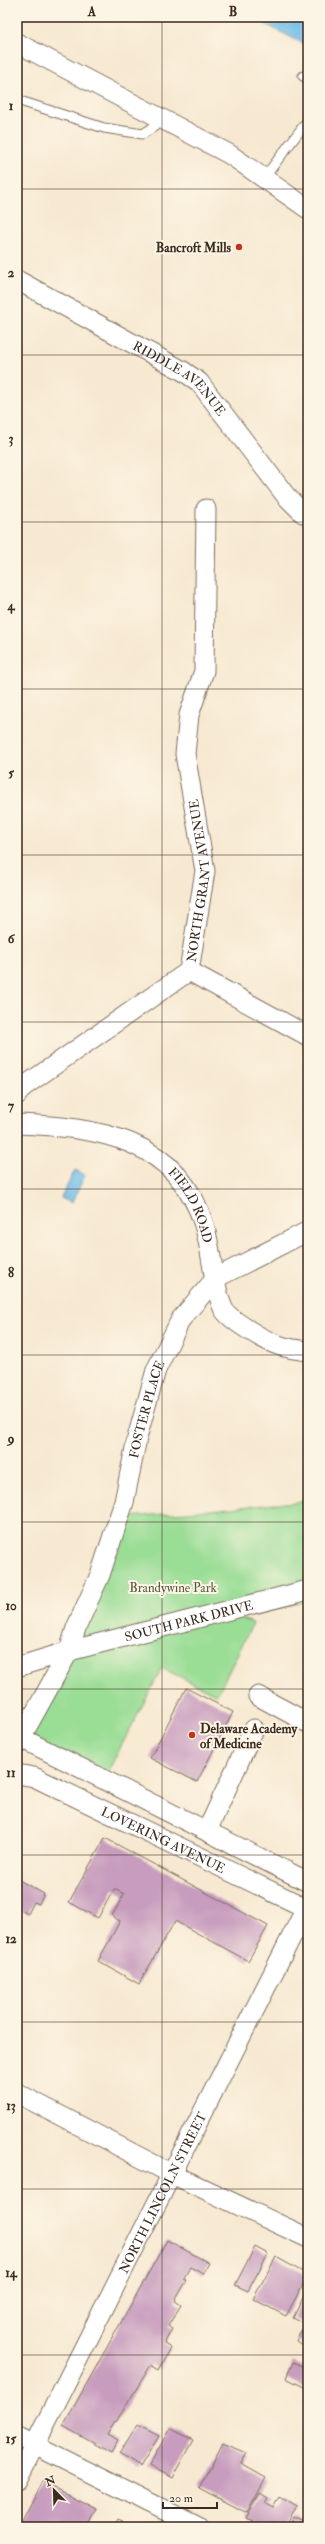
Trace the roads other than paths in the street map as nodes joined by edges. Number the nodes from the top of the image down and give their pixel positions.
1 (17, 43) edge
2 (17, 100) edge
3 (164, 120) junction
4 (308, 120) edge
5 (264, 178) junction
6 (308, 210) edge
7 (17, 280) edge
8 (206, 509) dead end
9 (308, 515) edge
10 (189, 971) junction
11 (308, 1036) edge
12 (17, 1095) edge
13 (17, 1124) edge
14 (308, 1230) edge
15 (216, 1278) junction
16 (308, 1351) edge
17 (308, 1590) edge
18 (69, 1651) junction
19 (17, 1667) edge
20 (258, 1696) dead end
21 (308, 1723) edge
22 (254, 1729) dead end
23 (18, 1738) edge
24 (17, 1774) edge
25 (207, 1831) junction
26 (308, 1882) edge
27 (307, 1907) edge
28 (17, 2093) edge
29 (172, 2174) junction
30 (308, 2238) edge
31 (17, 2436) edge
32 (35, 2445) junction
33 (17, 2480) edge
34 (198, 2527) edge

1 - 3 street
2 - 3 lane
3 - 5 street
4 - 5 lane
5 - 6 street
7 - 9 street, RIDDLE AVENUE
8 - 10 street, NORTH GRANT AVENUE
10 - 11 street
10 - 12 street, NORTH GRANT AVENUE
13 - 15 street, FIELD ROAD
14 - 15 street, FOSTER PLACE
15 - 16 street, FIELD ROAD
15 - 18 street, FOSTER PLACE
17 - 18 street, SOUTH PARK DRIVE
18 - 19 street, SOUTH PARK DRIVE
18 - 23 street, FOSTER PLACE
20 - 21 street
22 - 25 street
23 - 25 street, LOVERING AVENUE
24 - 27 street, LOVERING AVENUE
25 - 26 street, LOVERING AVENUE
27 - 29 street, NORTH LINCOLN STREET
28 - 29 street
29 - 30 street
29 - 32 street, NORTH LINCOLN STREET
31 - 32 street
32 - 33 street, NORTH LINCOLN STREET
32 - 34 street

